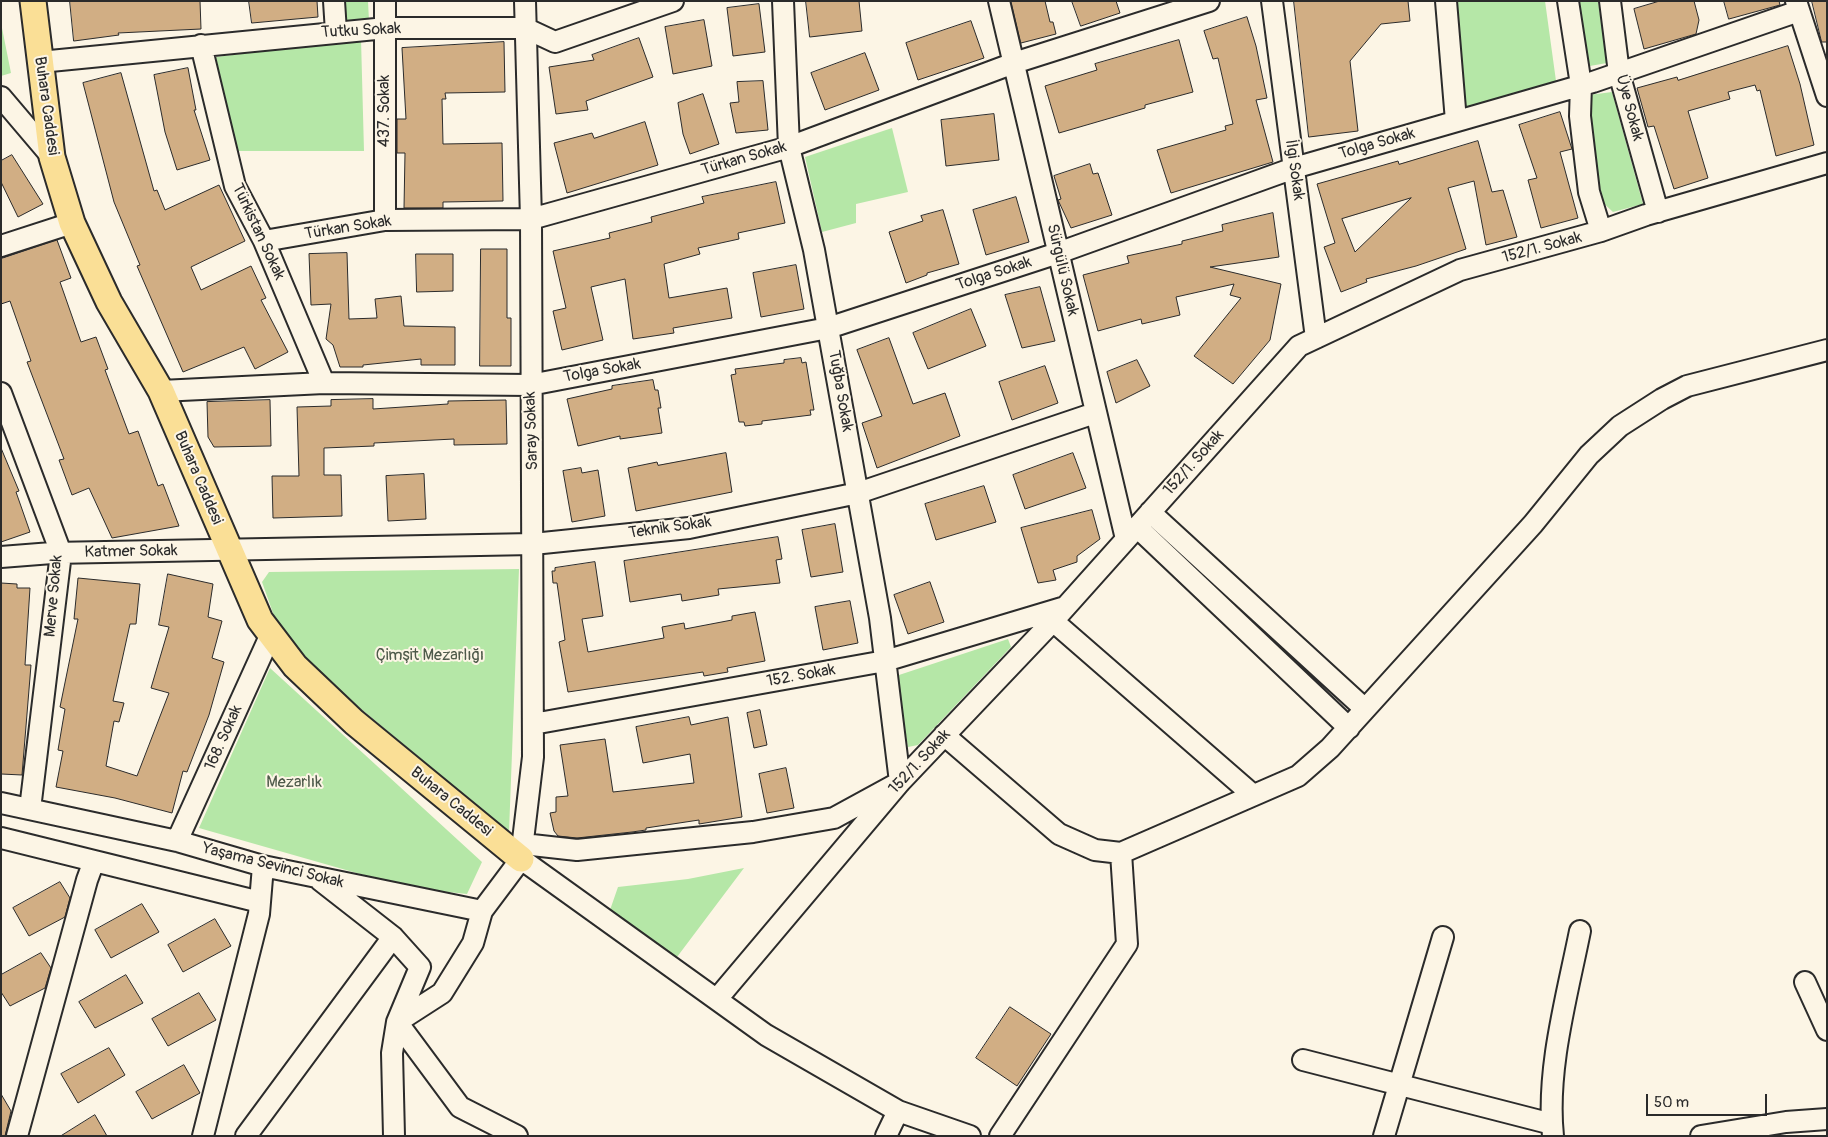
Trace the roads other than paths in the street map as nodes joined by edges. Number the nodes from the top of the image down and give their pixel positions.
1 (33, 1) edge
2 (334, 1) edge
3 (385, 1) edge
4 (525, 1) edge
5 (673, 1) edge
6 (784, 1) edge
7 (999, 1) edge
8 (1209, 1) edge
9 (1272, 1) edge
10 (1446, 1) edge
11 (1568, 1) edge
12 (1610, 1) edge
13 (1798, 6) edge
14 (386, 28) junction
15 (526, 28) junction
16 (336, 32) junction
17 (202, 45) junction
18 (40, 62) junction
19 (1014, 63) junction
20 (1619, 73) junction
21 (1581, 85) junction
22 (1827, 96) edge
23 (1, 97) edge
24 (1456, 121) junction
25 (789, 147) junction
26 (52, 157) junction
27 (1827, 163) edge
28 (1294, 168) junction
29 (1658, 212) junction
30 (531, 219) junction
31 (385, 220) junction
32 (72, 223) junction
33 (1601, 231) junction
34 (264, 241) junction
35 (1, 246) edge
36 (1058, 253) junction
37 (828, 328) junction
38 (1316, 338) junction
39 (1827, 350) edge
40 (324, 383) junction
41 (530, 385) junction
42 (161, 391) junction
43 (1, 393) edge
44 (1095, 413) junction
45 (858, 493) junction
46 (1150, 512) junction
47 (1131, 533) junction
48 (533, 544) junction
49 (230, 551) junction
50 (61, 553) junction
51 (1, 557) edge
52 (1059, 614) junction
53 (271, 634) junction
54 (885, 661) junction
55 (1365, 710) junction
56 (533, 724) junction
57 (1349, 728) junction
58 (944, 735) junction
59 (900, 782) junction
60 (1253, 795) junction
61 (1, 802) edge
62 (30, 809) junction
63 (1, 838) edge
64 (177, 842) junction
65 (522, 852) junction
66 (1121, 853) junction
67 (94, 861) junction
68 (263, 866) junction
69 (316, 877) junction
70 (260, 902) junction
71 (482, 911) junction
72 (1580, 931) dead end
73 (393, 937) junction
74 (1443, 937) dead end
75 (1805, 982) dead end
76 (717, 999) junction
77 (397, 1022) junction
78 (1827, 1030) edge
79 (1303, 1060) dead end
80 (1399, 1086) junction
81 (898, 1111) junction
82 (1827, 1119) edge
83 (1552, 1130) edge
84 (18, 1136) edge
85 (203, 1136) edge
86 (246, 1136) edge
87 (394, 1136) edge
88 (517, 1136) edge
89 (886, 1136) edge
90 (970, 1136) edge
91 (1000, 1136) edge
92 (1384, 1136) edge
93 (1701, 1136) edge

1 - 18 main road, Buhara Caddesi
2 - 16 street
3 - 14 street, 437. Sokak
4 - 15 street, Saray Sokak
5 - 15 street, Tutku Sokak
6 - 25 street, Tuğba Sokak
7 - 19 street, Sürgülü Sokak
8 - 19 street, Türkan Sokak
9 - 28 street, İlgi Sokak
10 - 24 street
11 - 21 street
12 - 20 street, Üye Sokak
13 - 20 street, Tolga Sokak
13 - 22 street
14 - 15 street, Tutku Sokak
14 - 16 street, Tutku Sokak
14 - 31 street, 437. Sokak
15 - 30 street, Saray Sokak
16 - 17 street, Tutku Sokak
17 - 18 street, Tutku Sokak
17 - 34 street, Türkistan Sokak
18 - 26 main road, Buhara Caddesi
19 - 25 street, Türkan Sokak
19 - 36 street, Sürgülü Sokak
20 - 21 street, Tolga Sokak
20 - 29 street, Üye Sokak
21 - 24 street, Tolga Sokak
21 - 33 street
23 - 26 street
24 - 28 street, Tolga Sokak
25 - 30 street, Türkan Sokak
25 - 37 street, Tuğba Sokak
26 - 32 main road, Buhara Caddesi
27 - 29 street, 152/1. Sokak
28 - 36 street, Tolga Sokak
28 - 38 street, İlgi Sokak
29 - 33 street, 152/1. Sokak
30 - 31 street, Türkan Sokak
30 - 41 street, Saray Sokak
31 - 34 street, Türkan Sokak
32 - 35 street
32 - 42 main road, Buhara Caddesi
33 - 38 street, 152/1. Sokak
34 - 40 street, Türkistan Sokak
36 - 37 street, Tolga Sokak
36 - 44 street, Sürgülü Sokak
37 - 41 street, Tolga Sokak
37 - 45 street, Tuğba Sokak
38 - 46 street, 152/1. Sokak
39 - 55 street
40 - 41 street, Tolga Sokak
40 - 42 street, Tolga Sokak
41 - 48 street, Saray Sokak
42 - 49 main road, Buhara Caddesi
43 - 50 street, Merve Sokak
44 - 45 street, Teknik Sokak
44 - 47 street, Sürgülü Sokak
45 - 48 street, Teknik Sokak
45 - 54 street, Tuğba Sokak
46 - 47 street, 152/1. Sokak
46 - 55 street
47 - 52 street, 152/1. Sokak
47 - 57 street
48 - 49 street, Teknik Sokak
48 - 56 street, Saray Sokak
49 - 50 street, Katmer Sokak
49 - 53 main road, Buhara Caddesi
50 - 51 street, Katmer Sokak
50 - 62 street, Merve Sokak
52 - 54 street, 152. Sokak
52 - 58 street, 152/1. Sokak
52 - 60 street
53 - 64 street, 168. Sokak
53 - 65 main road, Buhara Caddesi
54 - 56 street, 152. Sokak
54 - 59 street, Tuğba Sokak
55 - 57 street
56 - 65 street, Saray Sokak
57 - 60 street
58 - 59 street, 152/1. Sokak
58 - 66 street
59 - 65 street
59 - 76 street, 152/1. Sokak
60 - 66 street
61 - 62 street, Yaşama Sevinci Sokak
62 - 64 street, Yaşama Sevinci Sokak
63 - 67 street
64 - 68 street, Yaşama Sevinci Sokak
65 - 71 street
65 - 76 street
66 - 91 street
67 - 70 street
67 - 84 street
68 - 69 street, Yaşama Sevinci Sokak
68 - 70 street
69 - 71 street, Yaşama Sevinci Sokak
69 - 73 street
70 - 85 street
71 - 77 street
72 - 83 street
73 - 77 street
73 - 86 street
74 - 80 street
75 - 78 street
76 - 81 street
77 - 87 street
77 - 88 street
79 - 80 street
80 - 83 street
80 - 92 street
81 - 89 street
81 - 90 street
82 - 93 street

